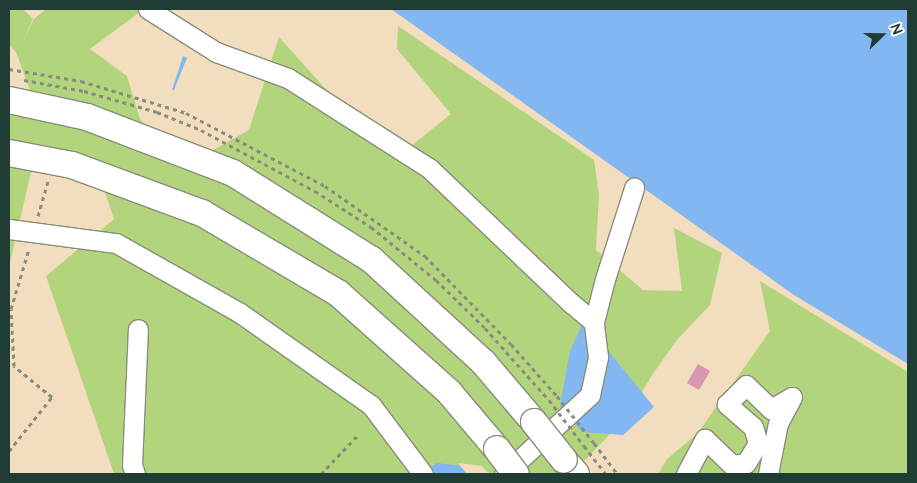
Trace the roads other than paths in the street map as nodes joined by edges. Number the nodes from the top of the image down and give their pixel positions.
1 (148, 9) edge
2 (9, 100) edge
3 (9, 153) edge
4 (634, 188) dead end
5 (9, 229) edge
6 (594, 322) junction
7 (138, 330) dead end
8 (575, 460) edge
9 (135, 474) edge
10 (423, 474) edge
11 (504, 474) edge
12 (516, 474) edge
13 (686, 474) edge
14 (768, 474) edge

1 - 6 street
2 - 8 highway, bridge
3 - 12 highway, bridge
4 - 6 street
5 - 10 street
6 - 11 street
7 - 9 street
13 - 14 street

